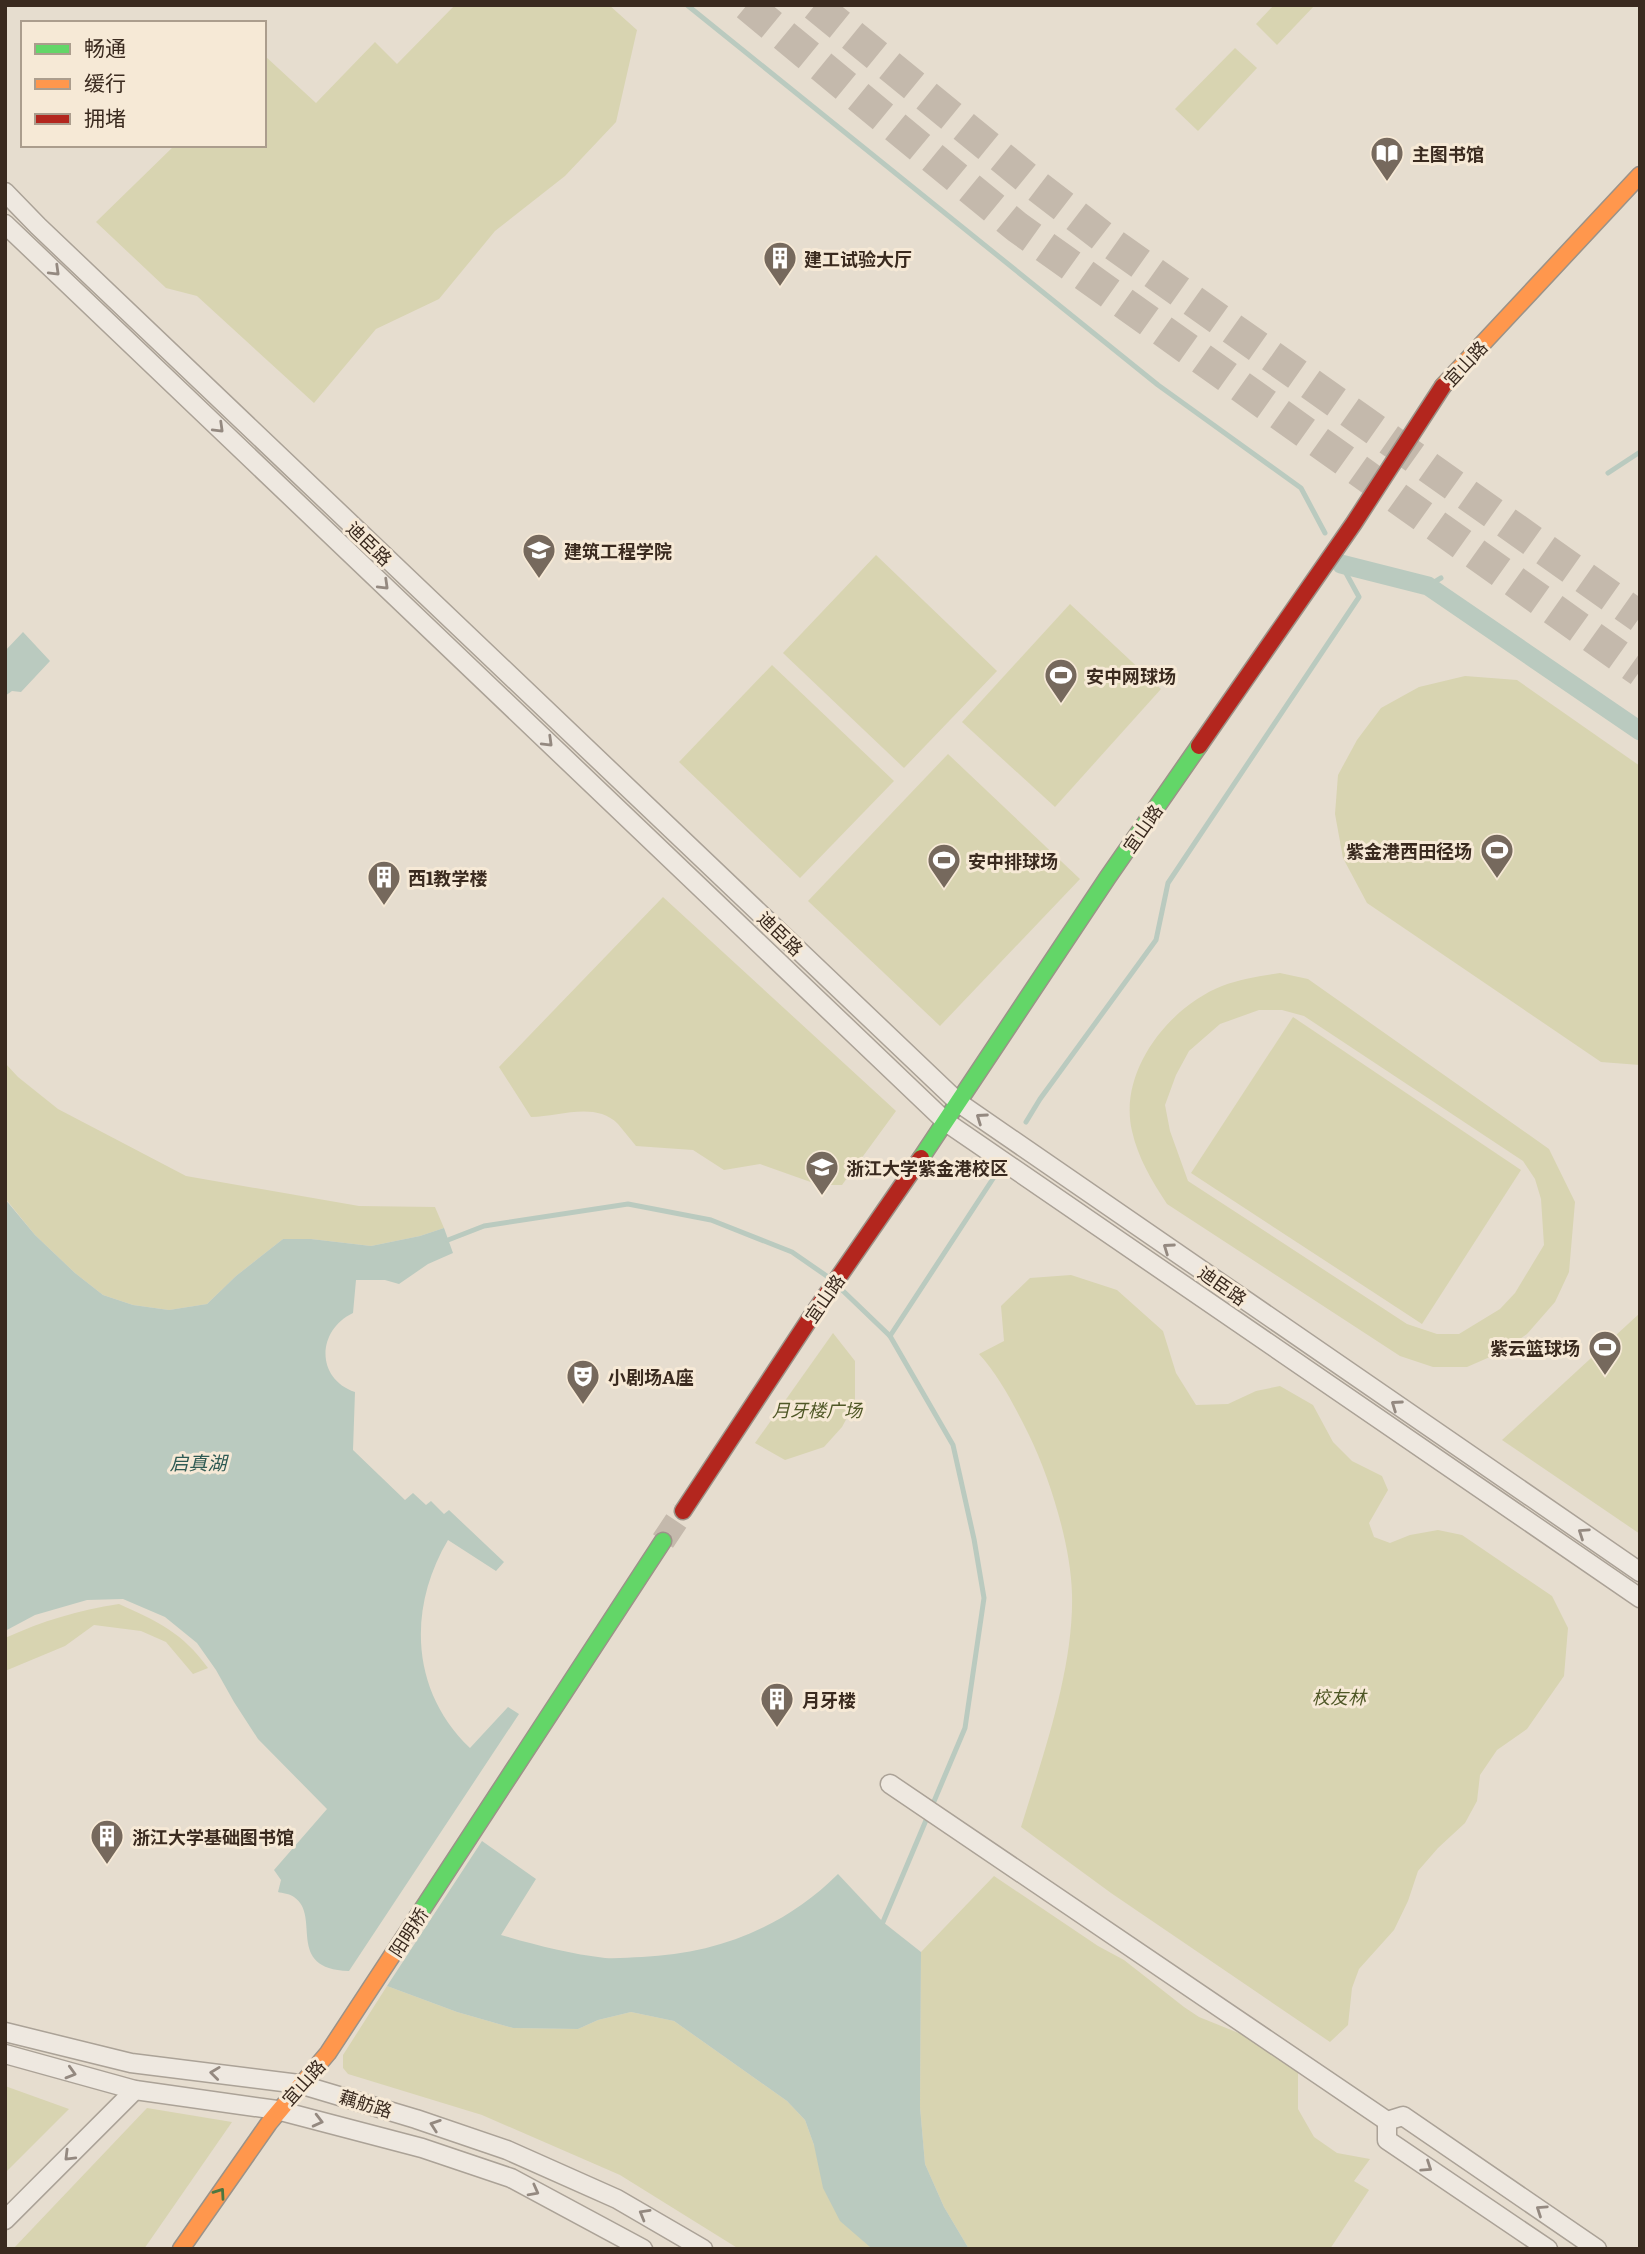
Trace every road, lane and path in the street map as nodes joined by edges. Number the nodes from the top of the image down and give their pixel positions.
1 (1640, 175) edge
2 (5, 192) edge
3 (5, 224) edge
4 (959, 1103) junction
5 (946, 1122) junction
6 (683, 1511) tunnel mouth
7 (663, 1541) tunnel mouth
8 (1640, 1572) edge
9 (1640, 1598) edge
10 (897, 1788) dead end
11 (5, 2032) edge
12 (328, 2053) joint
13 (5, 2054) edge
14 (299, 2084) junction
15 (135, 2090) junction
16 (277, 2110) junction
17 (1387, 2121) junction
18 (5, 2220) edge
19 (181, 2249) edge
20 (643, 2249) edge
21 (703, 2249) edge
22 (1548, 2249) edge
23 (1597, 2249) edge

1 - 4 street, 宜山路
2 - 4 street, 迪臣路
3 -> 5 street, 迪臣路
4 - 5 street, 宜山路
8 -> 4 street, 迪臣路
5 - 6 street, 宜山路
5 - 9 street, 迪臣路
7 - 12 street, 阳明桥
10 - 17 street
14 -> 11 street, 藕舫路
12 - 14 street, 宜山路
13 -> 15 street, 藕舫路
14 - 16 street, 宜山路
21 -> 14 street, 藕舫路
15 - 16 street, 藕舫路
15 -> 18 street
19 -> 16 street, 宜山路
16 -> 20 street, 藕舫路
17 -> 22 street
23 -> 17 street

